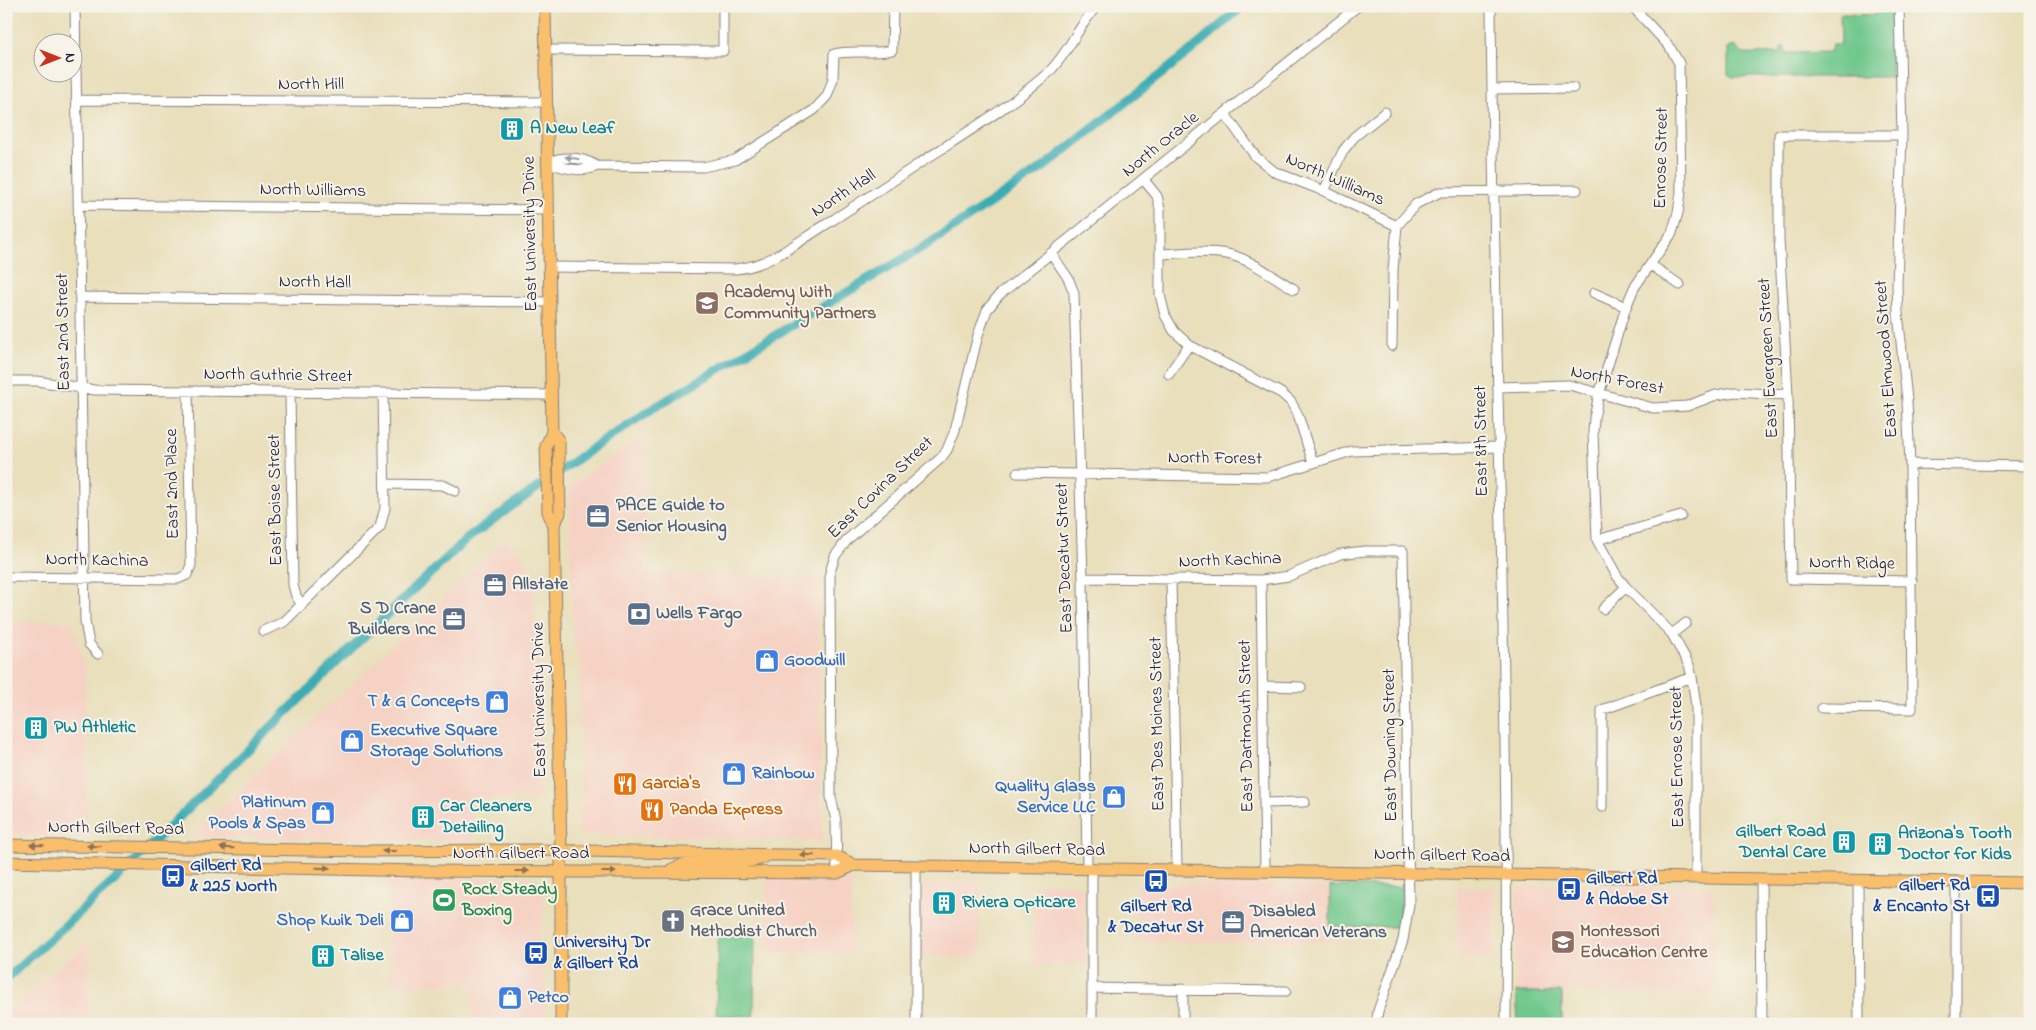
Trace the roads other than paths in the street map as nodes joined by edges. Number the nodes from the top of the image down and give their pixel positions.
1 (75, 6) edge
2 (544, 6) edge
3 (723, 6) edge
4 (893, 6) edge
5 (1097, 6) edge
6 (1358, 6) edge
7 (1491, 6) edge
8 (1632, 6) edge
9 (1899, 6) edge
10 (546, 50) junction
11 (1574, 88) dead end
12 (1492, 89) junction
13 (76, 100) junction
14 (546, 102) junction
15 (1384, 112) dead end
16 (1225, 114) junction
17 (1902, 135) junction
18 (547, 162) junction
19 (1144, 180) junction
20 (1577, 190) dead end
21 (1324, 191) junction
22 (1493, 191) junction
23 (78, 205) junction
24 (548, 210) junction
25 (1397, 226) junction
26 (1051, 254) junction
27 (1160, 254) junction
28 (1651, 265) junction
29 (549, 267) junction
30 (1680, 285) dead end
31 (1294, 289) dead end
32 (1594, 293) dead end
33 (80, 297) junction
34 (550, 302) junction
35 (1626, 307) junction
36 (987, 310) joint
37 (1189, 345) junction
38 (1392, 346) dead end
39 (1169, 374) dead end
40 (6, 381) edge
41 (1498, 387) junction
42 (81, 389) junction
43 (188, 391) junction
44 (290, 392) junction
45 (383, 393) junction
46 (1599, 394) junction
47 (551, 395) junction
48 (1788, 395) junction
49 (552, 432) junction
50 (1498, 447) junction
51 (1313, 463) junction
52 (1910, 464) junction
53 (2030, 466) edge
54 (1017, 473) dead end
55 (1078, 473) junction
56 (385, 484) junction
57 (455, 491) dead end
58 (1681, 516) dead end
59 (554, 526) junction
60 (1597, 540) junction
61 (1403, 551) joint
62 (187, 575) joint
63 (6, 577) edge
64 (84, 578) junction
65 (1083, 578) junction
66 (1171, 579) junction
67 (1791, 579) joint
68 (1261, 580) junction
69 (1912, 581) junction
70 (1626, 587) junction
71 (302, 605) junction
72 (1602, 609) dead end
73 (1686, 623) dead end
74 (263, 631) dead end
75 (1672, 634) junction
76 (98, 654) dead end
77 (1692, 677) junction
78 (1263, 686) junction
79 (1302, 687) dead end
80 (1822, 708) dead end
81 (1264, 802) junction
82 (1305, 802) dead end
83 (1602, 807) dead end
84 (6, 844) edge
85 (67, 845) junction
86 (192, 847) junction
87 (301, 850) junction
88 (561, 850) junction
89 (421, 851) junction
90 (718, 854) junction
91 (770, 854) junction
92 (837, 856) junction
93 (6, 862) edge
94 (67, 863) junction
95 (191, 865) junction
96 (854, 865) junction
97 (916, 866) junction
98 (300, 868) junction
99 (1090, 868) junction
100 (1176, 870) junction
101 (421, 871) junction
102 (560, 871) junction
103 (1265, 871) junction
104 (666, 872) junction
105 (718, 872) junction
106 (837, 873) junction
107 (1410, 873) junction
108 (1505, 875) junction
109 (1696, 878) junction
110 (1762, 879) junction
111 (1858, 880) junction
112 (2029, 880) edge
113 (1956, 882) junction
114 (1092, 988) junction
115 (1183, 989) junction
116 (1286, 990) dead end
117 (561, 1024) edge
118 (916, 1024) edge
119 (1092, 1024) edge
120 (1183, 1024) edge
121 (1376, 1024) edge
122 (1506, 1024) edge
123 (1762, 1024) edge
124 (1858, 1024) edge
125 (1956, 1024) edge

1 - 13 street, East 2nd Street
2 - 10 main road, East University Drive
3 - 10 street
4 - 18 street
5 - 29 street, North Hall
6 - 16 street, North Oracle
7 - 12 street, East 8th Street
8 - 28 street, Enrose Street
9 - 17 street, East Elmwood Street
10 - 14 main road, East University Drive
11 - 12 street
12 - 22 street, East 8th Street
13 - 14 street, North Hill
13 - 23 street, East 2nd Street
14 - 18 main road, East University Drive
15 - 21 street
16 - 19 street, North Oracle
16 - 21 street, North Williams
17 - 48 street, East Evergreen Street
17 - 52 street, East Elmwood Street
18 - 24 main road, East University Drive
19 - 26 street, North Oracle
19 - 27 street
20 - 22 street
21 - 25 street, North Williams
22 - 25 street
22 - 41 street, East 8th Street
23 - 24 street, North Williams
23 - 33 street, East 2nd Street
24 - 29 main road, East University Drive
25 - 38 street
26 - 36 street, North Oracle
26 - 55 street, East Decatur Street
27 - 31 street
27 - 37 street
28 - 30 street
28 - 35 street, East Enrose Street
29 - 34 main road, East University Drive
32 - 35 street
33 - 34 street, North Hall
33 - 42 street, East 2nd Street
34 - 47 main road, East University Drive
35 - 46 street, East Enrose Street
36 - 92 street, East Covina Street
37 - 39 street
37 - 51 street
40 - 42 street, North Guthrie Street
41 - 46 street, North Forest
41 - 50 street, East 8th Street
42 - 43 street, North Guthrie Street
42 - 64 street, East 2nd Street
43 - 44 street, North Guthrie Street
43 - 62 street, East 2nd Place
44 - 45 street, North Guthrie Street
44 - 71 street, East Boise Street
45 - 47 street, North Guthrie Street
45 - 56 street
46 - 48 street, North Forest
46 - 60 street, East Enrose Street
47 - 49 main road, East University Drive
48 - 67 street, East Evergreen Street
49 - 59 main road, East University Drive
49 - 59 main road, East University Drive
50 - 51 street, North Forest
50 - 108 street, East 8th Street
51 - 55 street, North Forest
52 - 53 street
52 - 69 street, East Elmwood Street
54 - 55 street, North Forest
55 - 65 street, East Decatur Street
56 - 57 street
56 - 71 street
58 - 60 street
59 - 88 main road, East University Drive
60 - 70 street, East Enrose Street
61 - 68 street, North Kachina
61 - 107 street, East Downing Street
62 - 64 street, North Kachina
63 - 64 street, North Kachina
64 - 76 street, East 2nd Street
65 - 66 street, North Kachina
65 - 99 street, East Decatur Street
66 - 68 street, North Kachina
66 - 100 street, East Des Moines Street
67 - 69 street, North Ridge
68 - 78 street, East Dartmouth Street
69 - 80 street, East Elmwood Street
70 - 72 street
70 - 75 street, East Enrose Street
71 - 74 street
73 - 75 street
75 - 77 street, East Enrose Street
77 - 83 street
77 - 109 street, East Enrose Street
78 - 79 street
78 - 81 street, East Dartmouth Street
81 - 82 street
81 - 103 street, East Dartmouth Street
85 -> 84 main road, North Gilbert Road
86 -> 85 main road, North Gilbert Road
85 - 94 main road
87 -> 86 main road, North Gilbert Road
86 - 95 main road
89 -> 87 main road, North Gilbert Road
87 - 98 main road
88 - 89 main road, North Gilbert Road
88 - 90 main road, North Gilbert Road
88 - 102 main road, East University Drive
89 - 101 main road
90 - 91 main road, North Gilbert Road
90 - 104 main road
92 -> 91 main road, North Gilbert Road
91 - 105 main road
92 - 96 main road, North Gilbert Road
92 - 106 street, East Covina Street
93 - 94 main road, North Gilbert Road
94 - 95 main road, North Gilbert Road
95 - 98 main road, North Gilbert Road
96 - 97 main road, North Gilbert Road
96 - 106 main road, North Gilbert Road
97 - 99 main road, North Gilbert Road
97 - 118 street
98 -> 101 main road, North Gilbert Road
99 - 100 main road, North Gilbert Road
99 - 114 street, East Decatur Street
100 - 103 main road, North Gilbert Road
101 -> 102 main road, North Gilbert Road
102 -> 104 main road, North Gilbert Road
102 - 117 main road, East University Drive
103 - 107 main road, North Gilbert Road
104 - 105 main road, North Gilbert Road
105 - 106 main road, North Gilbert Road
107 - 108 main road, North Gilbert Road
107 - 121 street, East Downing Street
108 - 109 main road, North Gilbert Road
108 - 122 street, East 8th Street
109 - 110 main road, North Gilbert Road
110 - 111 main road, North Gilbert Road
110 - 123 street
111 - 113 main road, North Gilbert Road
111 - 124 street
112 - 113 main road, North Gilbert Road
113 - 125 street
114 - 115 street
114 - 119 street, East Decatur Street
115 - 116 street
115 - 120 street

